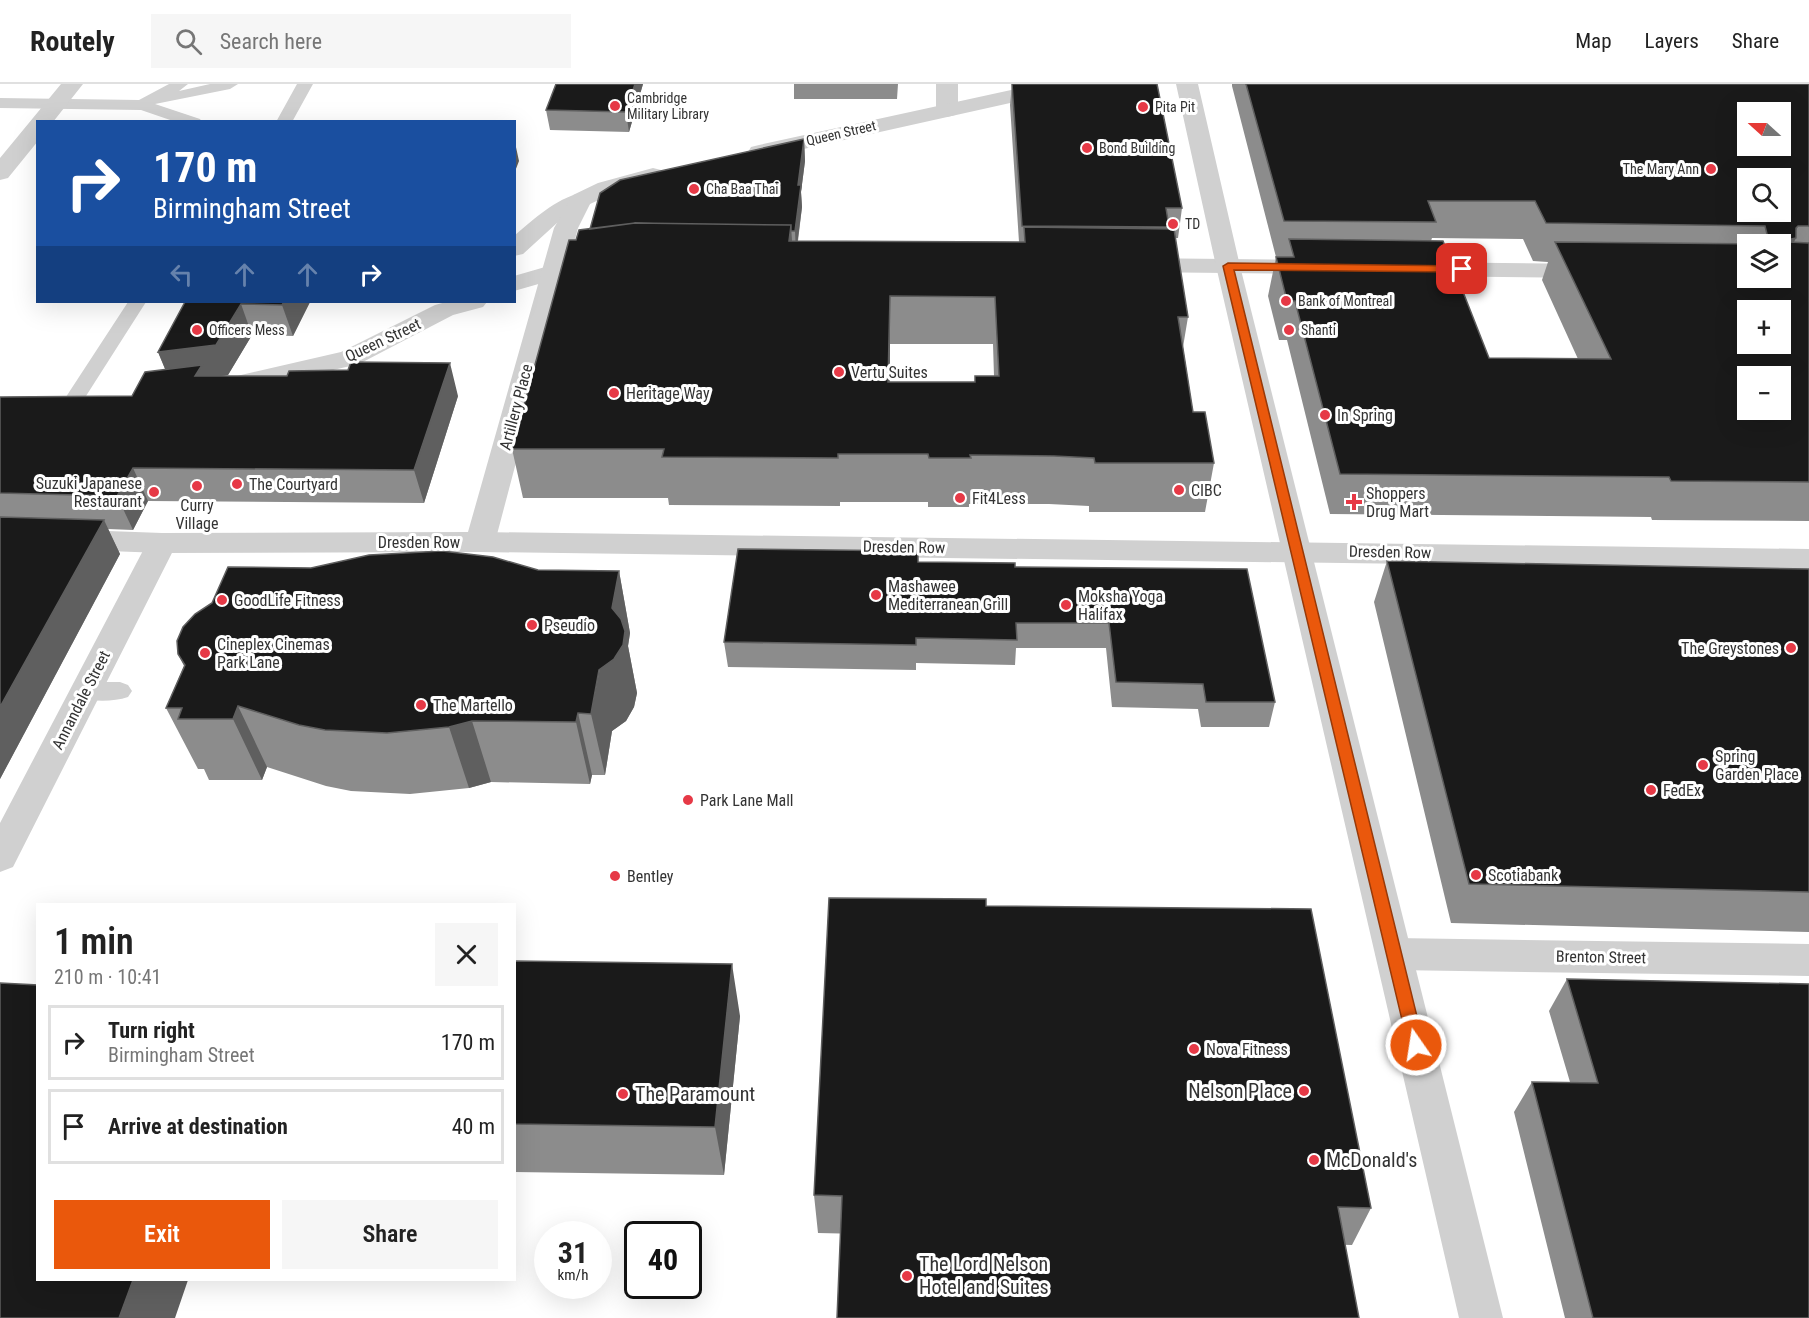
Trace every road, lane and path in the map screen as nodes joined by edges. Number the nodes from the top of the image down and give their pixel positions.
1 (72, 84) edge
2 (180, 84) edge
3 (230, 84) edge
4 (304, 84) edge
5 (947, 84) edge
6 (1068, 84) edge
7 (1187, 84) edge
8 (0, 103) edge
9 (56, 103) junction
10 (142, 105) junction
11 (947, 110) junction
12 (43, 120) edge
13 (145, 120) edge
14 (188, 120) edge
15 (285, 120) edge
16 (36, 128) edge
17 (744, 155) edge
18 (676, 170) edge
19 (0, 173) edge
20 (581, 200) junction
21 (516, 247) edge
22 (607, 265) edge
23 (1108, 265) edge
24 (1228, 266) junction
25 (1345, 268) edge
26 (1392, 268) edge
27 (1616, 271) edge
28 (552, 272) junction
29 (516, 283) edge
30 (136, 303) edge
31 (467, 303) edge
32 (446, 306) edge
33 (204, 389) edge
34 (105, 400) edge
35 (62, 403) joint
36 (0, 537) edge
37 (480, 542) junction
38 (162, 543) junction
39 (1296, 551) junction
40 (1809, 559) edge
41 (0, 857) edge
42 (1394, 954) junction
43 (1809, 960) edge
44 (1481, 1318) edge

1 - 9 street
2 - 10 lane
3 - 10 lane
4 - 15 lane
5 - 11 street
6 - 11 street, Queen Street
7 - 24 street
8 - 9 lane
9 - 10 lane
9 - 12 street
10 - 13 lane
10 - 14 lane
11 - 17 street, Queen Street
16 - 19 street
18 - 20 street
20 - 21 street
20 - 28 street
22 - 28 street
23 - 24 street
24 - 25 street
24 - 39 street
26 - 27 street
28 - 29 street
28 - 37 street, Artillery Place
30 - 35 lane
31 - 32 street, Queen Street
32 - 33 street, Queen Street
34 - 35 street
36 - 38 street, Dresden Row
37 - 38 street, Dresden Row
37 - 39 street, Dresden Row
38 - 41 street, Annandale Street
39 - 40 street, Dresden Row
39 - 42 street
42 - 43 street, Brenton Street
42 - 44 street

